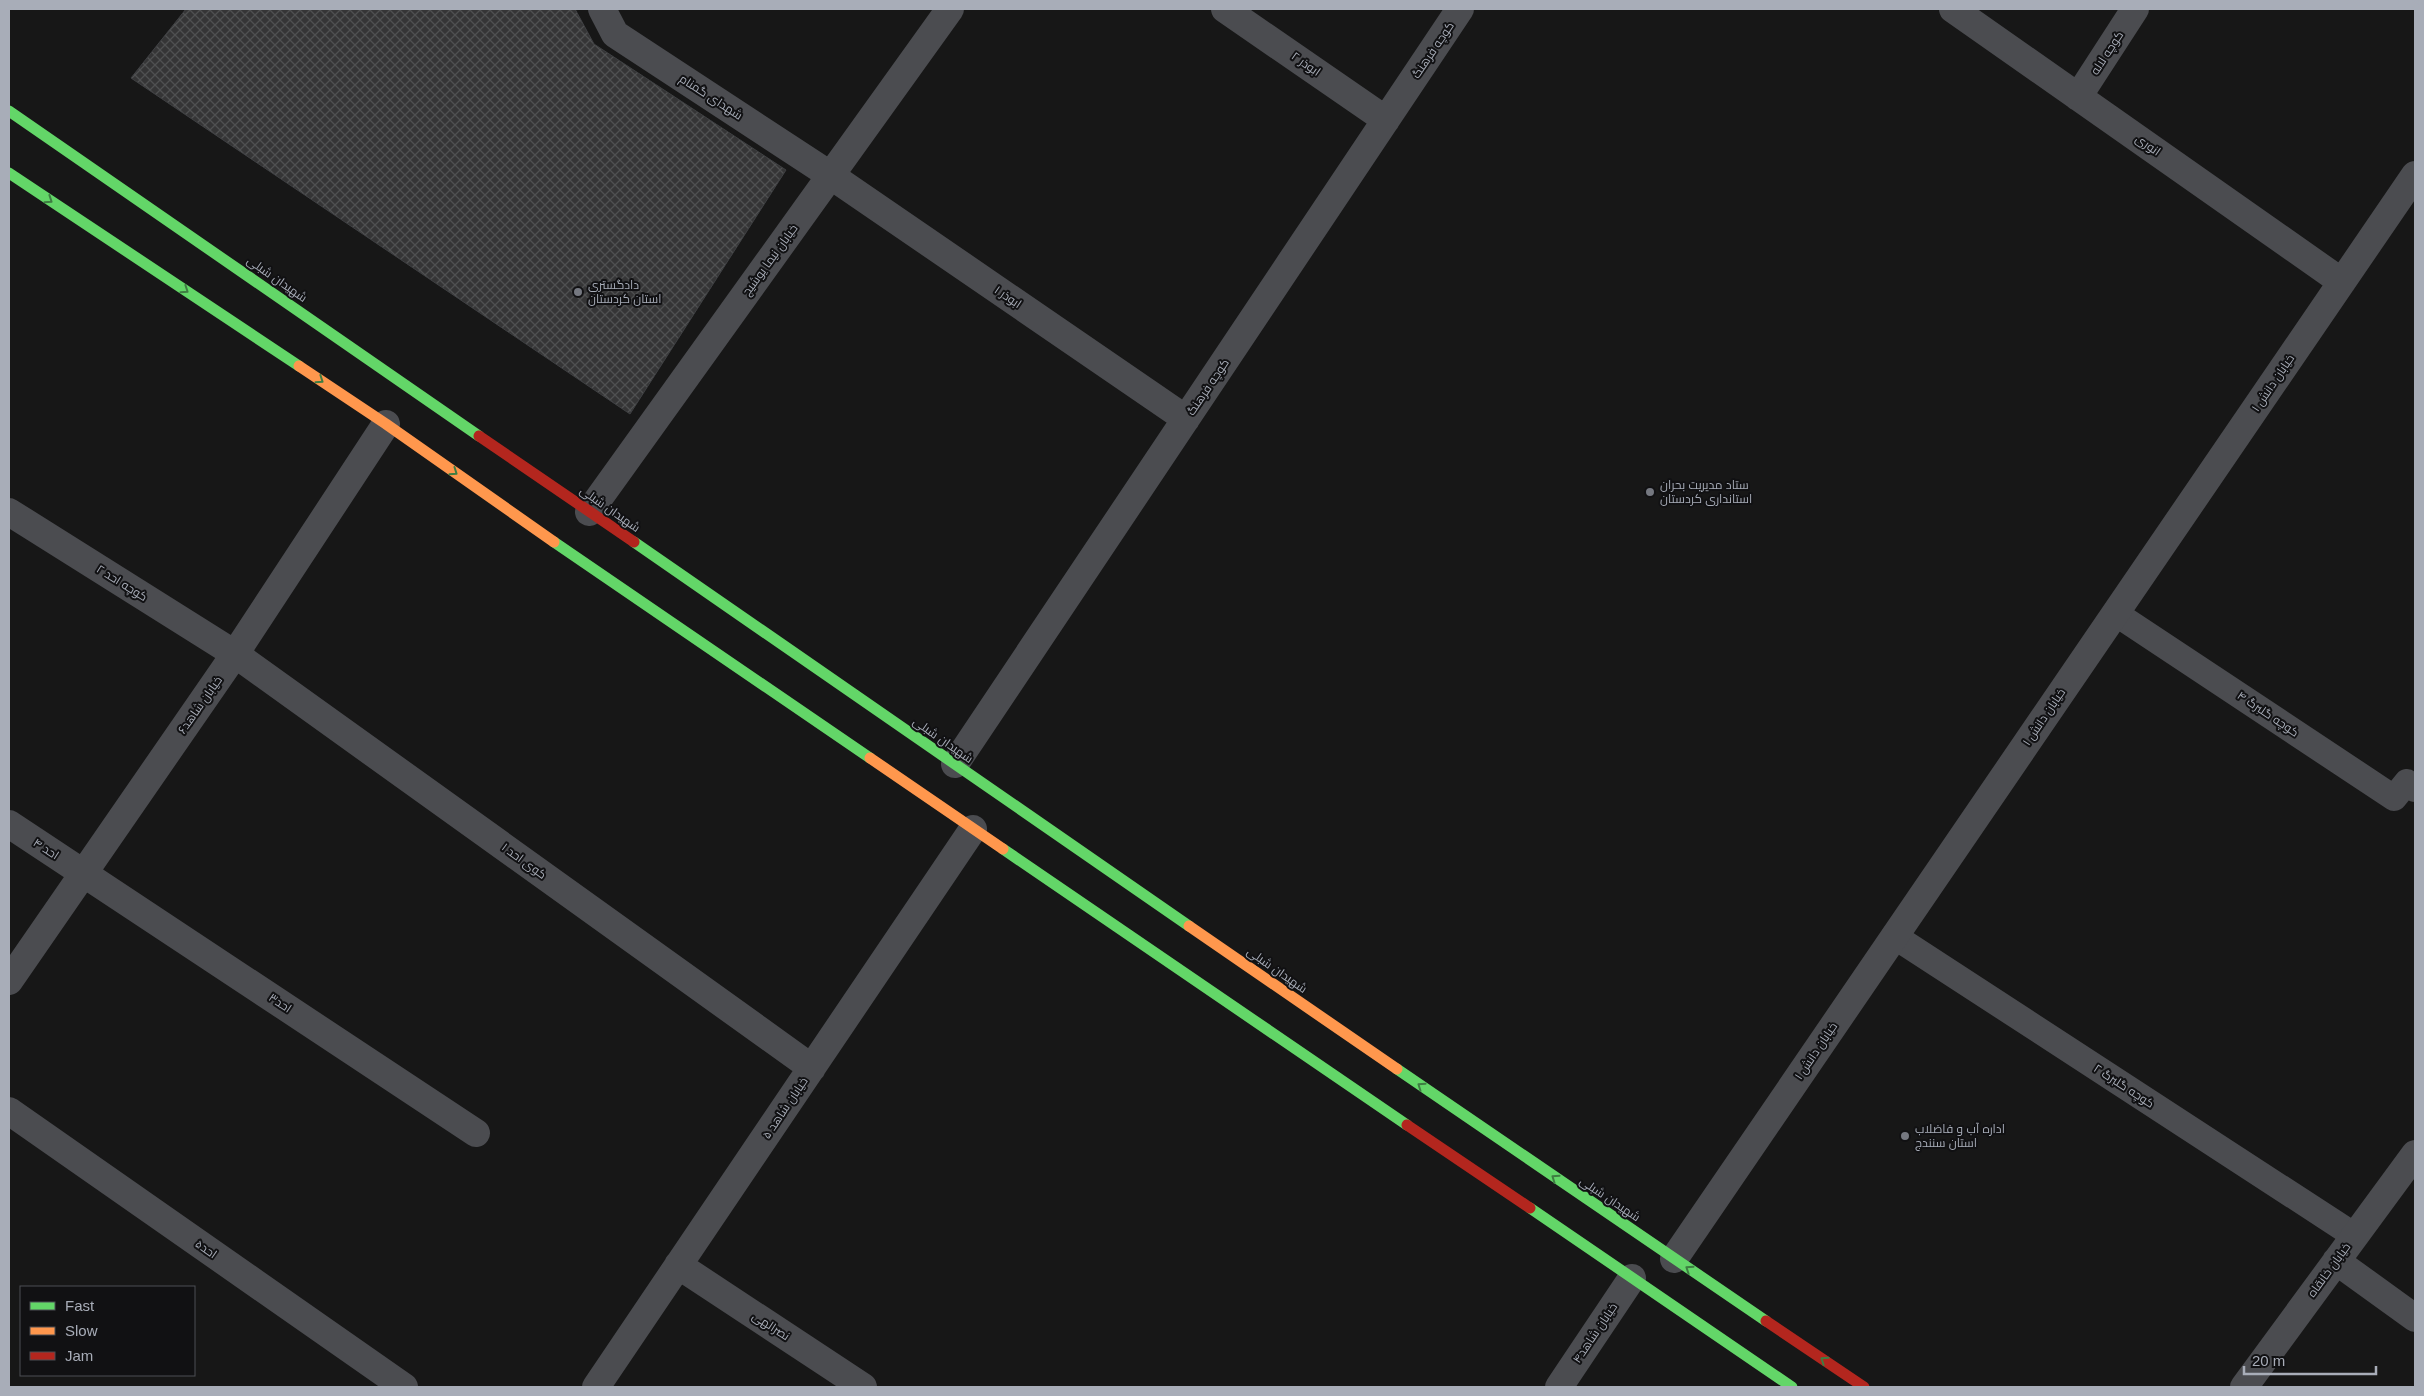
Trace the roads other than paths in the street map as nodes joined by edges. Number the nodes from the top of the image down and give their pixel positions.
1 (602, 9) edge
2 (950, 9) edge
3 (1225, 9) edge
4 (1460, 9) edge
5 (1953, 9) edge
6 (2135, 9) edge
7 (2078, 96) junction
8 (9, 112) edge
9 (1386, 120) junction
10 (9, 173) edge
11 (830, 175) junction
12 (2415, 175) edge
13 (2342, 282) junction
14 (1186, 419) junction
15 (386, 424) junction
16 (9, 512) edge
17 (590, 512) junction
18 (2116, 613) junction
19 (235, 654) junction
20 (955, 764) junction
21 (2415, 788) edge
22 (9, 824) edge
23 (973, 829) junction
24 (84, 873) junction
25 (1894, 936) junction
26 (9, 981) edge
27 (812, 1068) junction
28 (9, 1111) edge
29 (476, 1133) dead end
30 (2415, 1154) edge
31 (2355, 1236) junction
32 (1674, 1259) junction
33 (2336, 1261) junction
34 (678, 1266) junction
35 (1632, 1278) junction
36 (2415, 1318) edge
37 (404, 1387) edge
38 (596, 1387) edge
39 (863, 1387) edge
40 (1559, 1387) edge
41 (1792, 1387) edge
42 (1864, 1387) edge
43 (2244, 1387) edge

1 - 11 street, شهدای گمنام
2 - 11 street, خیابان نیما یوشیج
3 - 9 street, ابوذر ۲
4 - 9 street, کوچه فرهنگ
5 - 7 street, انوری
6 - 7 street, کوچه لاله
7 - 13 street, انوری
8 - 17 street, شهیدان شبلی
9 - 14 street, کوچه فرهنگ
10 -> 15 street
11 - 14 street, ابوذر ۱
11 - 17 street, خیابان نیما یوشیج
12 - 13 street, خیابان دانش ۱
13 - 18 street, خیابان دانش ۱
14 - 20 street, کوچه فرهنگ
15 - 19 street, خیابان شاهد۶
15 -> 23 street
16 - 19 street, کوچه احد ۲
17 - 20 street, شهیدان شبلی
18 - 21 lane, کوچه گلبرگ ۴
18 - 25 street, خیابان دانش ۱
19 - 24 street, خیابان شاهد۶
19 - 27 street, کوی احد ۱
32 -> 20 street, شهیدان شبلی
22 - 24 street, احد ۴
23 - 27 street, خیابان شاهد ۵
23 - 35 street
24 - 26 street, خیابان شاهد۶
24 - 29 street, احد۳
25 - 31 lane, کوچه گلبرگ ۲
25 - 32 street, خیابان دانش ۱
27 - 34 street, خیابان شاهد ۵
28 - 37 street, احد۵
30 - 31 street, خیابان خانقاه
31 - 33 street, خیابان خانقاه
42 -> 32 street, شهیدان شبلی
33 - 36 street
33 - 43 street, خیابان خانقاه
34 - 38 street, خیابان شاهد ۵
34 - 39 street, نصرالهی
35 - 40 street, خیابان شاهد۴
35 - 41 street

